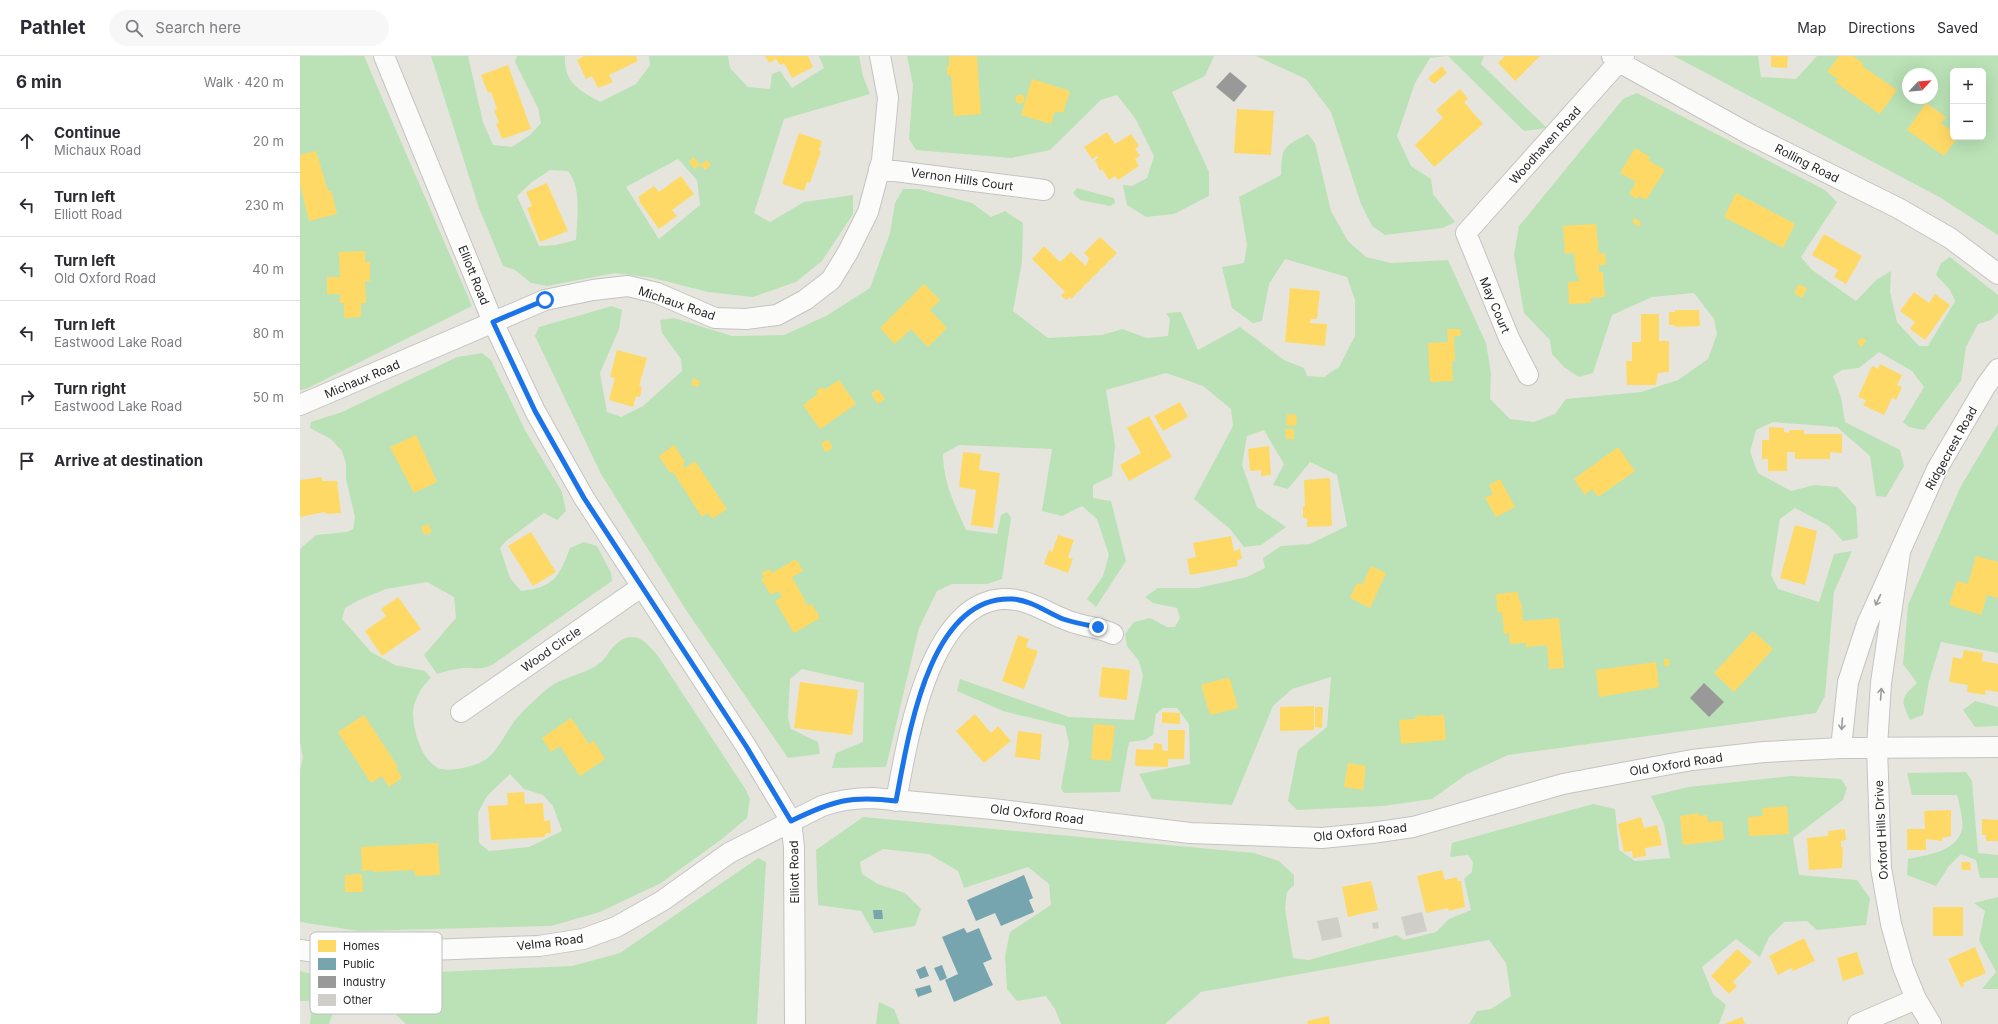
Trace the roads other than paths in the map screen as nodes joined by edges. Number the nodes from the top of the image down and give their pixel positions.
1 (384, 56) edge
2 (880, 56) edge
3 (1619, 58) edge
4 (879, 168) junction
5 (1044, 190) dead end
6 (1466, 233) joint
7 (1998, 274) edge
8 (493, 322) junction
9 (1998, 369) edge
10 (1528, 375) dead end
11 (300, 405) edge
12 (1900, 552) junction
13 (641, 587) junction
14 (1113, 634) dead end
15 (461, 712) dead end
16 (1877, 747) junction
17 (1998, 747) edge
18 (1841, 748) junction
19 (896, 801) junction
20 (791, 821) junction
21 (442, 949) edge
22 (300, 950) edge
23 (310, 951) edge
24 (1916, 999) junction
25 (795, 1024) edge
26 (1858, 1024) edge
27 (1931, 1024) edge

1 - 8 street, Elliott Road
2 - 4 street, Michaux Road
3 - 6 street, Woodhaven Road
3 - 7 street, Rolling Road
4 - 5 street, Vernon Hills Court
4 - 8 street, Michaux Road
6 - 10 street, May Court
8 - 11 street, Michaux Road
8 - 13 street, Elliott Road
9 - 12 street, Ridgecrest Road
16 -> 12 street, Ridgecrest Road
12 -> 18 street, Ridgecrest Road
13 - 15 street, Wood Circle
13 - 20 street, Elliott Road
14 - 19 street
16 - 17 street, Old Oxford Road
16 - 18 street, Old Oxford Road
16 - 24 street, Oxford Hills Drive
18 - 19 street, Old Oxford Road
19 - 20 street, Old Oxford Road
20 - 21 street, Velma Road
20 - 25 street, Elliott Road
22 - 23 street, Velma Road
24 - 26 street
24 - 27 street, Oxford Hills Drive

